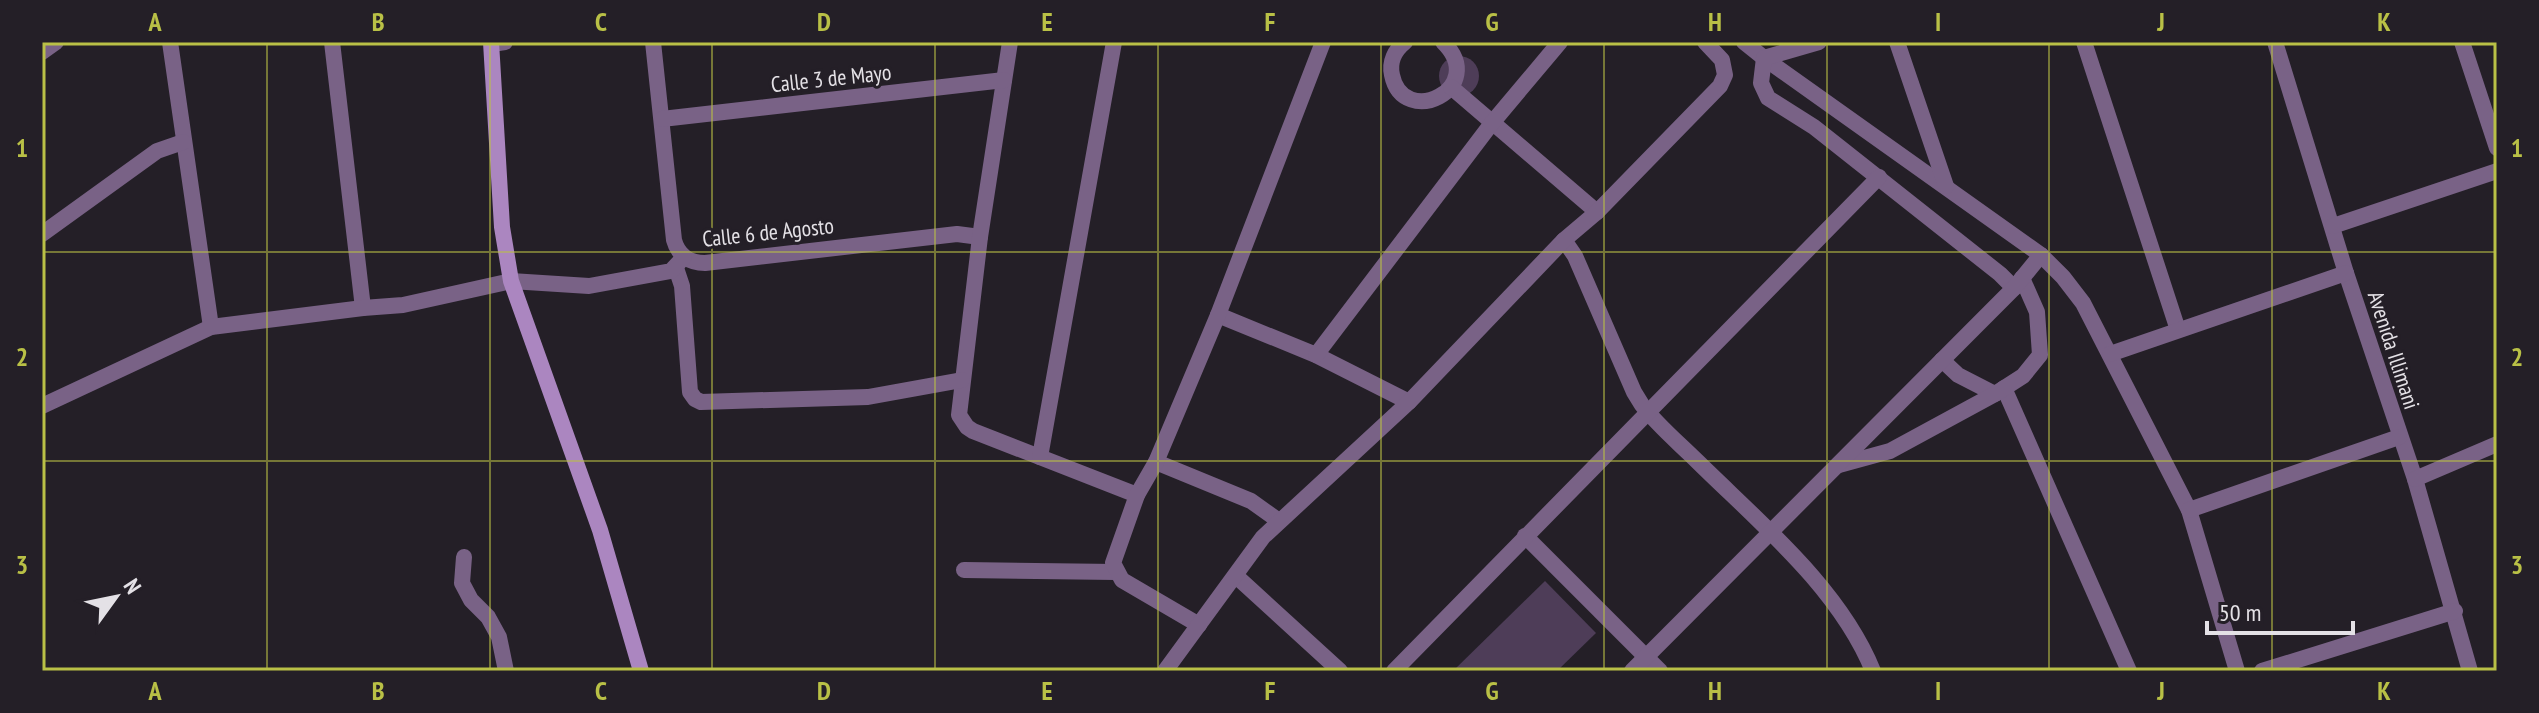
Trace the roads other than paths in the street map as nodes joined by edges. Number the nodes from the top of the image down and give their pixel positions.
1 (56, 42) edge
2 (170, 42) edge
3 (332, 42) edge
4 (653, 42) edge
5 (1010, 42) edge
6 (1114, 42) edge
7 (1323, 42) edge
8 (1405, 42) edge
9 (1443, 42) edge
10 (1560, 42) edge
11 (1705, 42) edge
12 (1744, 42) edge
13 (1819, 42) edge
14 (1897, 42) edge
15 (2084, 42) edge
16 (2275, 42) edge
17 (2462, 42) edge
18 (496, 43) edge
19 (42, 52) edge
20 (1764, 58) junction
21 (1004, 80) junction
22 (1451, 87) junction
23 (662, 119) junction
24 (1492, 123) junction
25 (183, 142) junction
26 (2497, 148) edge
27 (2497, 171) edge
28 (1879, 177) junction
29 (1946, 186) junction
30 (1597, 212) junction
31 (2333, 226) junction
32 (42, 234) edge
33 (980, 237) junction
34 (1564, 240) junction
35 (2041, 255) junction
36 (680, 263) junction
37 (2346, 273) junction
38 (511, 281) junction
39 (2018, 283) junction
40 (363, 308) junction
41 (1218, 315) junction
42 (211, 327) junction
43 (2178, 330) junction
44 (2110, 354) junction
45 (1316, 355) junction
46 (1942, 360) junction
47 (962, 380) junction
48 (1999, 391) junction
49 (1409, 402) junction
50 (42, 406) edge
51 (1649, 414) junction
52 (2399, 437) junction
53 (2497, 444) edge
54 (1040, 457) junction
55 (1156, 462) junction
56 (1837, 466) junction
57 (2415, 479) junction
58 (1137, 495) junction
59 (2189, 510) junction
60 (1279, 521) junction
61 (1771, 533) junction
62 (1525, 536) junction
63 (464, 557) dead end
64 (964, 570) dead end
65 (1116, 572) junction
66 (1236, 576) junction
67 (2455, 611) junction
68 (1199, 625) junction
69 (1645, 658) junction
70 (506, 671) edge
71 (641, 671) edge
72 (1165, 671) edge
73 (1340, 671) edge
74 (1394, 671) edge
75 (1632, 671) edge
76 (1660, 671) edge
77 (1873, 671) edge
78 (2129, 671) edge
79 (2237, 671) edge
80 (2262, 671) edge
81 (2470, 671) edge

1 - 19 street
2 - 25 street
3 - 40 street
4 - 23 street, Calle 6 de Agosto
5 - 21 street
6 - 54 street
7 - 41 street
8 - 22 street
9 - 22 street
10 - 24 street
11 - 30 street
12 - 20 street
13 - 20 street
14 - 29 street
15 - 43 street
16 - 31 street, Avenida Illimani
17 - 26 street
18 - 38 street
20 - 28 street
20 - 29 street
21 - 23 street, Calle 3 de Mayo
21 - 33 street
22 - 24 street
23 - 36 street, Calle 6 de Agosto
24 - 30 street
24 - 45 street
25 - 32 street
25 - 42 street
27 - 31 street
28 - 39 street
28 - 51 street
29 - 35 street
30 - 34 street
31 - 37 street, Avenida Illimani
33 - 36 street, Calle 6 de Agosto
33 - 47 street
34 - 49 street
34 - 51 street
35 - 39 street
35 - 44 street
36 - 38 street
36 - 47 street
37 - 43 street
37 - 52 street, Avenida Illimani
38 - 40 street
38 - 71 street
39 - 46 street
39 - 48 street
40 - 42 street
41 - 45 street
41 - 55 street
42 - 50 street
43 - 44 street
44 - 59 street
45 - 49 street
46 - 48 street
46 - 56 street
47 - 54 street
48 - 56 street
48 - 78 street
49 - 60 street
51 - 61 street
51 - 62 street
52 - 57 street, Avenida Illimani
52 - 59 street
53 - 57 street
54 - 58 street
55 - 58 street
55 - 60 street
56 - 61 street
57 - 67 street, Avenida Illimani
58 - 65 street
59 - 79 street
60 - 66 street
61 - 69 street
61 - 77 street
62 - 69 street
62 - 74 street
63 - 70 street
64 - 65 street
65 - 68 street
66 - 68 street
66 - 73 street
67 - 80 street
67 - 81 street, Avenida Illimani
68 - 72 street
69 - 75 street
69 - 76 street

